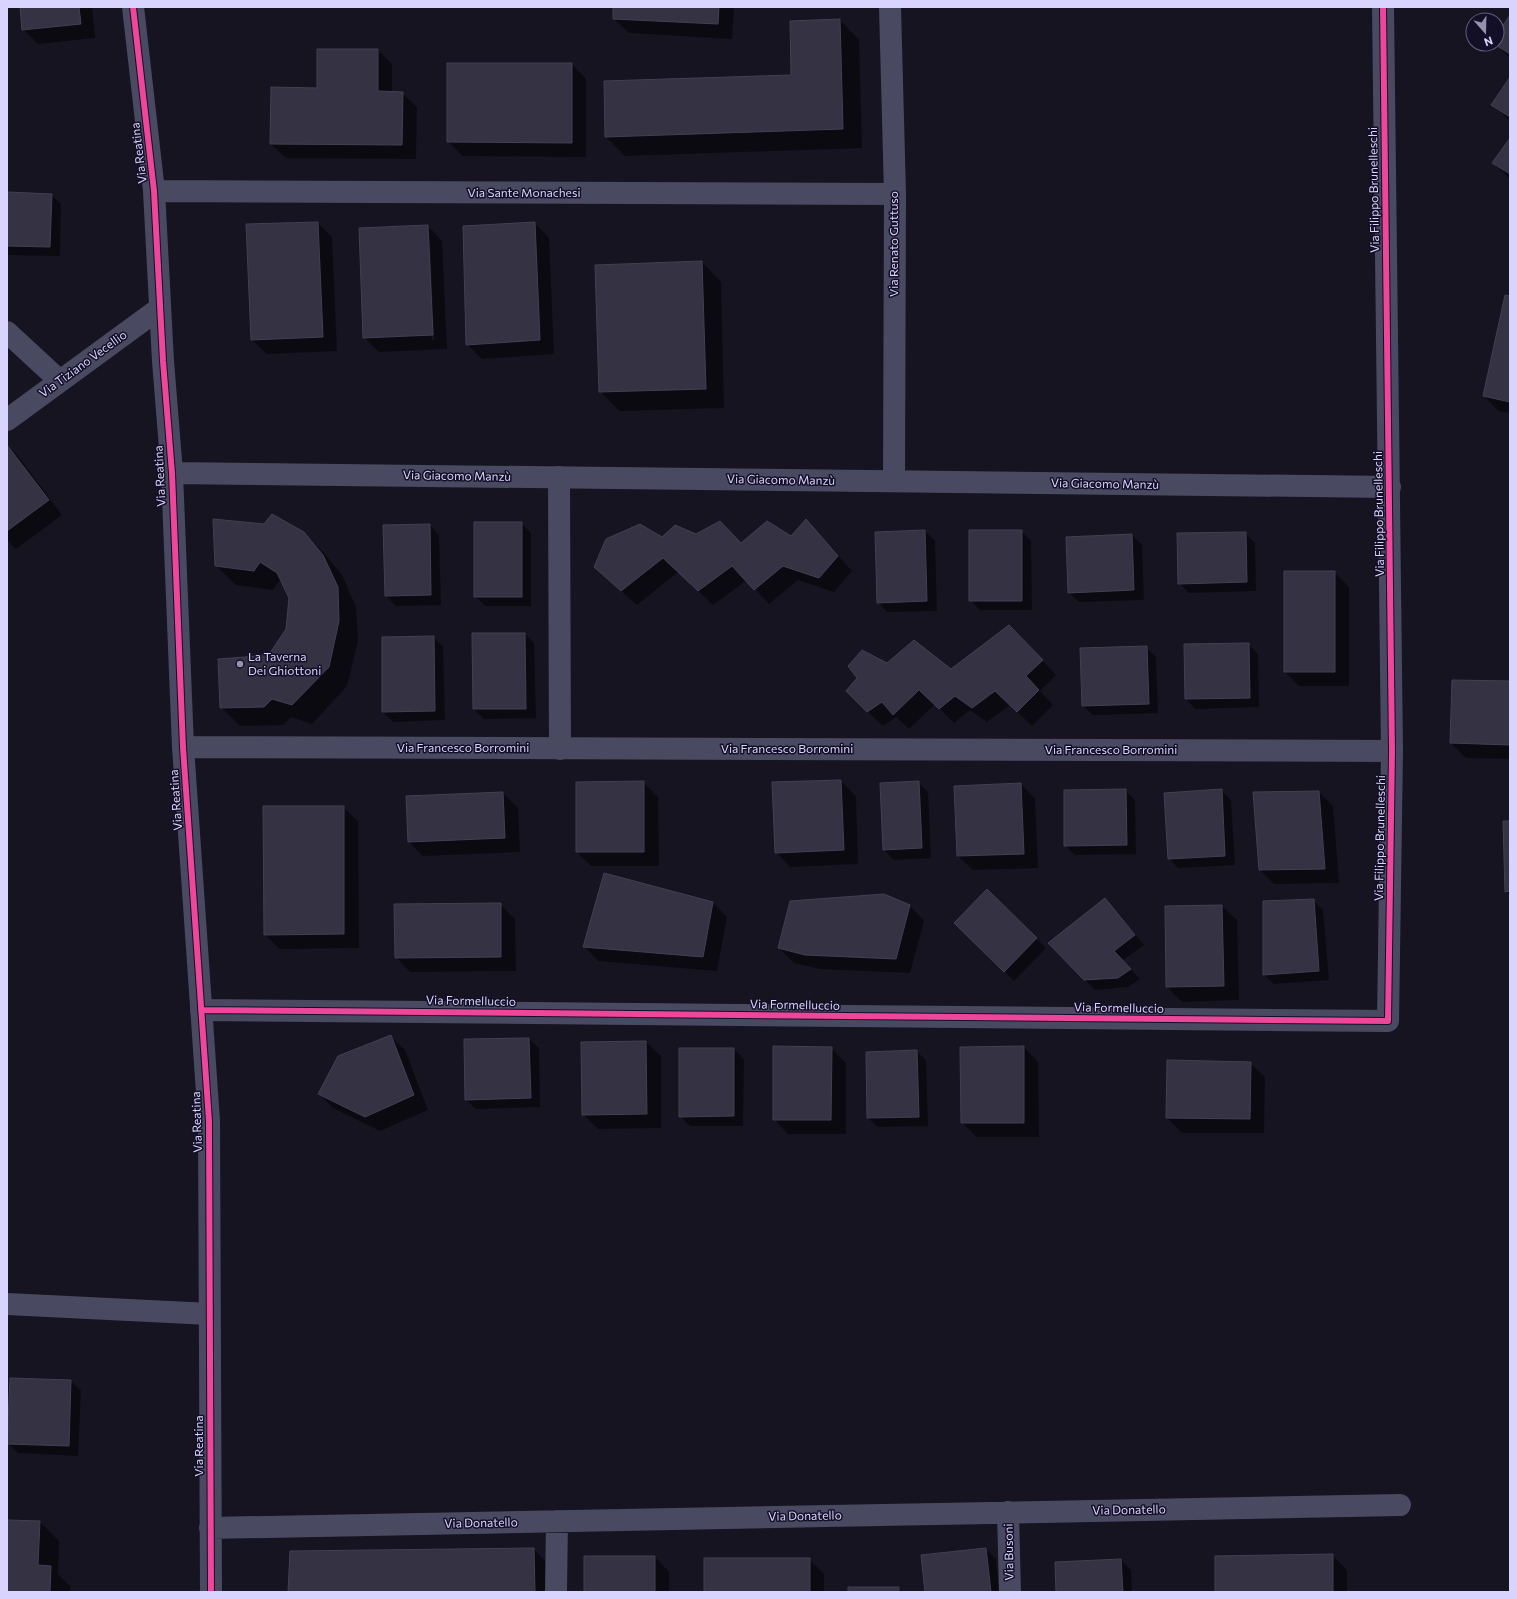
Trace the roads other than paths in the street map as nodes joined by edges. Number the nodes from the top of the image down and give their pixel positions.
1 (133, 7) edge
2 (890, 7) edge
3 (1383, 7) edge
4 (154, 191) junction
5 (895, 194) junction
6 (160, 308) junction
7 (7, 332) edge
8 (60, 381) junction
9 (7, 420) edge
10 (172, 473) junction
11 (559, 477) junction
12 (894, 481) junction
13 (1390, 487) junction
14 (183, 747) junction
15 (560, 749) junction
16 (1392, 752) junction
17 (202, 1010) junction
18 (1388, 1022) joint
19 (7, 1304) edge
20 (210, 1314) junction
21 (1400, 1505) dead end
22 (1008, 1512) junction
23 (557, 1521) junction
24 (210, 1528) junction
25 (211, 1592) edge
26 (556, 1592) edge
27 (1010, 1592) edge

1 - 4 street, Via Reatina
2 - 5 street, Via Renato Guttuso
3 - 13 street, Via Filippo Brunelleschi
4 - 5 street, Via Sante Monachesi
4 - 6 street, Via Reatina
5 - 12 street, Via Renato Guttuso
6 - 8 street, Via Tiziano Vecellio
6 - 10 street, Via Reatina
7 - 8 street
8 - 9 street, Via Tiziano Vecellio
10 - 11 street, Via Giacomo Manzù
10 - 14 street, Via Reatina
11 - 12 street, Via Giacomo Manzù
11 - 15 street
12 - 13 street, Via Giacomo Manzù
13 - 16 street, Via Filippo Brunelleschi
14 - 15 street, Via Francesco Borromini
14 - 17 street, Via Reatina
15 - 16 street, Via Francesco Borromini
16 - 18 street, Via Filippo Brunelleschi
17 - 18 street, Via Formelluccio
17 - 20 street, Via Reatina
19 - 20 street
20 - 24 street, Via Reatina
21 - 22 street, Via Donatello
22 - 23 street, Via Donatello
22 - 27 street, Via Busoni
23 - 24 street, Via Donatello
23 - 26 street
24 - 25 street, Via Reatina

